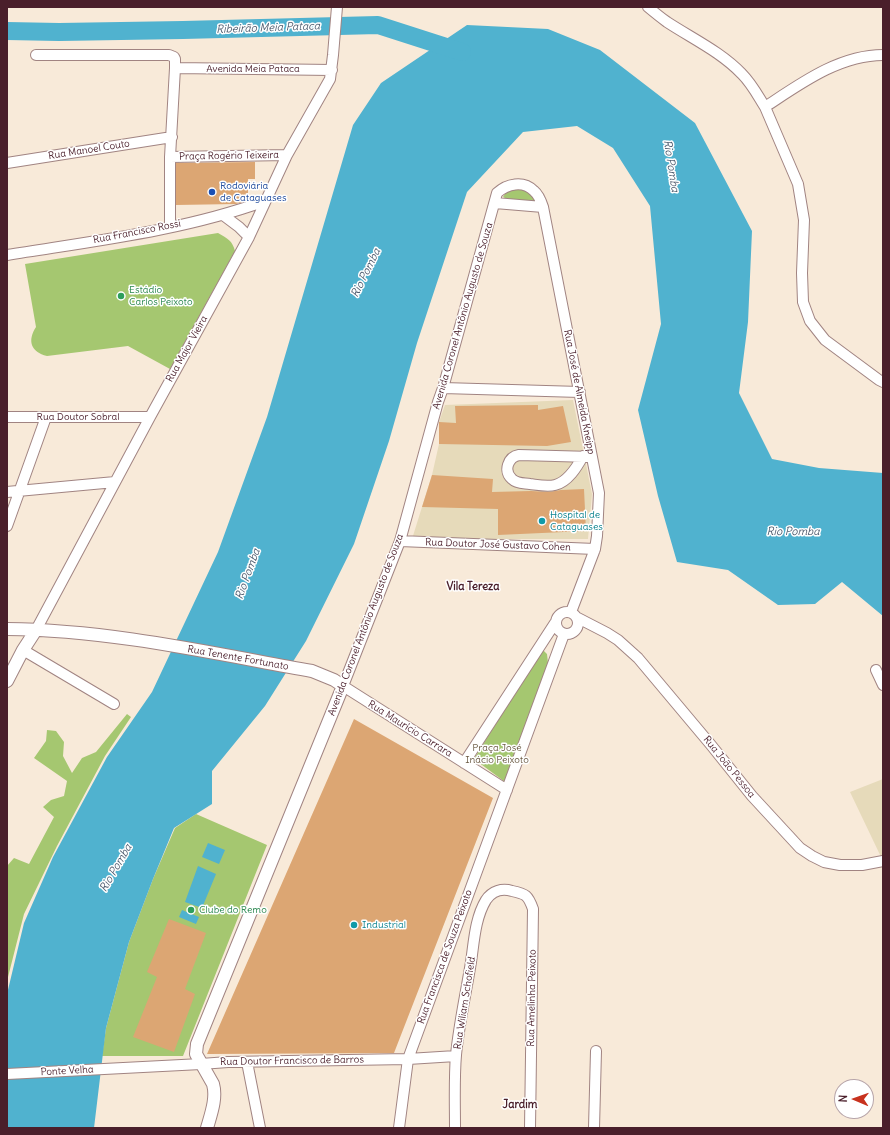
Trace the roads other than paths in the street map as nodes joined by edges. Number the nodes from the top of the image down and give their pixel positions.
1 (337, 7) edge
2 (648, 7) edge
3 (36, 55) dead end
4 (883, 55) edge
5 (175, 64) junction
6 (332, 70) junction
7 (765, 107) junction
8 (172, 137) junction
9 (287, 155) junction
10 (170, 157) junction
11 (7, 163) edge
12 (517, 184) joint
13 (265, 201) junction
14 (495, 203) junction
15 (543, 207) junction
16 (224, 215) junction
17 (170, 227) junction
18 (249, 237) junction
19 (7, 255) edge
20 (883, 382) edge
21 (443, 388) junction
22 (580, 392) junction
23 (7, 417) edge
24 (46, 417) junction
25 (150, 417) junction
26 (587, 457) junction
27 (115, 482) junction
28 (20, 491) junction
29 (7, 492) edge
30 (7, 526) edge
31 (400, 541) junction
32 (595, 549) junction
33 (574, 615) junction
34 (556, 623) junction
35 (596, 628) junction
36 (7, 629) edge
37 (36, 630) junction
38 (569, 633) junction
39 (23, 650) junction
40 (876, 670) dead end
41 (312, 671) joint
42 (7, 681) edge
43 (883, 685) edge
44 (343, 686) junction
45 (114, 704) dead end
46 (464, 763) junction
47 (506, 790) junction
48 (883, 861) edge
49 (502, 890) joint
50 (596, 1051) dead end
51 (456, 1056) junction
52 (408, 1059) junction
53 (247, 1062) junction
54 (201, 1064) junction
55 (127, 1068) joint
56 (7, 1074) edge
57 (207, 1128) edge
58 (260, 1128) edge
59 (399, 1128) edge
60 (455, 1128) edge
61 (530, 1128) edge
62 (594, 1128) edge

1 - 6 street, Rua Major Vieira
2 - 7 street
3 - 5 street, Avenida Meia Pataca
4 - 7 street
5 - 6 street, Avenida Meia Pataca
5 - 8 street, Praça Rogério Teixeira
6 - 9 street, Rua Major Vieira
7 - 20 street
8 - 10 street, Praça Rogério Teixeira
8 - 11 street, Rua Manoel Couto
9 - 10 street, Praça Rogério Teixeira
9 - 13 street, Rua Major Vieira
10 - 17 street, Praça Rogério Teixeira
12 - 14 street, Avenida Coronel Antônio Augusto de Souza
12 - 15 street, Rua José de Almeida Kneipp
13 - 16 street, Rua Francisco Rossi
13 - 18 street, Rua Major Vieira
14 - 15 street
14 - 21 street, Avenida Coronel Antônio Augusto de Souza
15 - 22 street, Rua José de Almeida Kneipp
16 - 17 street, Rua Francisco Rossi
16 - 18 street
17 - 19 street, Rua Francisco Rossi
18 - 25 street, Rua Major Vieira
21 - 22 street
21 - 31 street, Avenida Coronel Antônio Augusto de Souza
22 - 26 street, Rua José de Almeida Kneipp
23 - 24 street, Rua Doutor Sobral
24 - 25 street, Rua Doutor Sobral
24 - 28 street
25 - 27 street, Rua Major Vieira
26 - 26 street
26 - 32 street, Rua José de Almeida Kneipp
27 - 28 street
27 - 37 street, Rua Major Vieira
28 - 29 street
28 - 30 street
31 - 32 street, Rua Doutor José Gustavo Cohen
31 - 44 street, Avenida Coronel Antônio Augusto de Souza
32 - 33 street, Rua José de Almeida Kneipp
33 - 34 street
33 - 35 street, Rua João Pessoa
33 - 38 street
34 - 38 street
34 - 46 street
35 - 38 street
35 - 48 street, Rua João Pessoa
36 - 37 main road
37 - 39 main road, Rua Major Vieira
37 - 41 main road, Rua Tenente Fortunato
38 - 47 street
39 - 42 main road, Rua Major Vieira
39 - 45 street
40 - 43 street
41 - 44 main road, Rua Maurício Carrara
44 - 46 street, Rua Maurício Carrara
44 - 54 main road, Avenida Coronel Antônio Augusto de Souza
46 - 47 street, Rua Maurício Carrara
47 - 52 street, Rua Francisca de Souza Peixoto
49 - 51 street, Rua Wiliam Schofield
49 - 61 street, Rua Amelinha Peixoto
50 - 62 street
51 - 52 street, Rua Doutor Francisco de Barros
51 - 60 street, Rua Wiliam Schofield
52 - 53 street, Rua Doutor Francisco de Barros
52 - 59 street, Rua Francisca de Souza Peixoto
53 - 54 street, Rua Doutor Francisco de Barros
53 - 58 street
54 - 55 street, Rua Doutor Francisco de Barros
54 - 57 main road, Avenida Coronel Antônio Augusto de Souza
55 - 56 street, Ponte Velha

